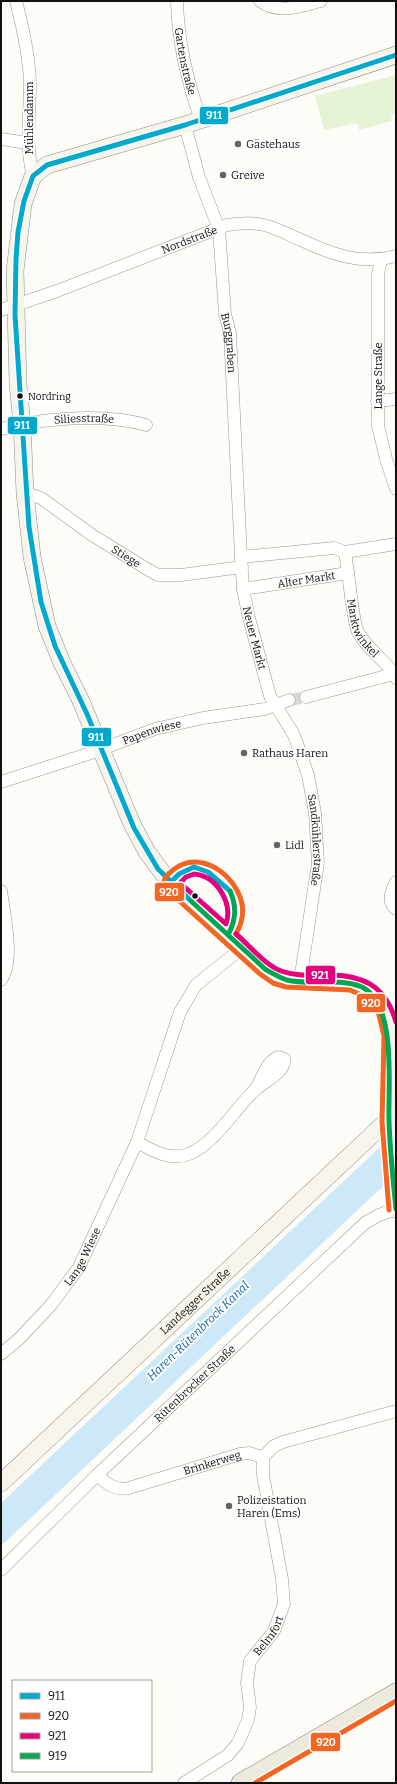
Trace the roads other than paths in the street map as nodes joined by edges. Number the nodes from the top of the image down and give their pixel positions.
1 (16, 1) edge
2 (177, 1) edge
3 (260, 1) edge
4 (322, 1) edge
5 (396, 55) edge
6 (193, 123) junction
7 (1, 139) edge
8 (28, 143) junction
9 (33, 176) junction
10 (219, 229) junction
11 (396, 256) edge
12 (380, 260) junction
13 (8, 308) edge
14 (396, 399) edge
15 (377, 401) junction
16 (22, 424) junction
17 (146, 425) dead end
18 (1, 429) edge
19 (396, 489) edge
20 (25, 493) junction
21 (396, 544) edge
22 (340, 550) junction
23 (241, 562) junction
24 (348, 573) junction
25 (243, 589) junction
26 (395, 676) edge
27 (306, 697) tunnel mouth
28 (290, 700) tunnel mouth
29 (276, 707) junction
30 (101, 749) junction
31 (1, 782) edge
32 (396, 882) edge
33 (1, 891) edge
34 (396, 909) edge
35 (242, 948) junction
36 (1, 980) edge
37 (300, 981) junction
38 (391, 1008) edge
39 (256, 1089) dead end
40 (389, 1125) junction
41 (137, 1142) junction
42 (396, 1209) edge
43 (1, 1354) edge
44 (396, 1411) edge
45 (264, 1457) junction
46 (97, 1475) junction
47 (1, 1483) edge
48 (1, 1570) edge
49 (396, 1693) edge
50 (184, 1783) edge
51 (241, 1783) edge

1 - 8 street, Mühlendamm
2 - 6 street, Gartenstraße
3 - 4 street
5 - 6 street
6 - 9 street
6 - 10 street, Burggraben
7 - 8 street
8 - 9 street, Mühlendamm
9 - 13 street, Mühlendamm
10 - 12 street, Nordstraße
10 - 13 street, Nordstraße
10 - 23 street, Burggraben
11 - 12 street, Nordstraße
12 - 15 street, Lange Straße
13 - 16 street
14 - 15 street
15 - 19 street, Lange Straße
16 - 17 street, Siliesstraße
16 - 18 street
16 - 20 street
20 - 23 street, Stiege
20 - 30 street
21 - 22 street
22 - 23 street
22 - 24 street, Alter Markt
23 - 25 street, Neuer Markt
24 - 25 street, Alter Markt
24 - 26 street, Marktwinkel
25 - 29 street, Neuer Markt
26 - 27 street, Marktwinkel
28 - 29 street
29 - 30 street, Papenwiese
29 - 37 street, Sandkühlerstraße
30 - 31 street, Papenwiese
30 - 35 street
32 - 34 street
33 - 36 street
35 - 37 street
35 - 41 street, Lange Wiese
37 - 38 street
38 - 40 street
39 - 41 street
40 - 42 street
40 - 47 street, Landegger Straße
41 - 43 street, Lange Wiese
42 - 46 street, Rütenbrocker Straße
44 - 45 street
45 - 46 street, Brinkerweg
45 - 50 street, Belmfort
46 - 48 street, Rütenbrocker Straße
49 - 51 main road

